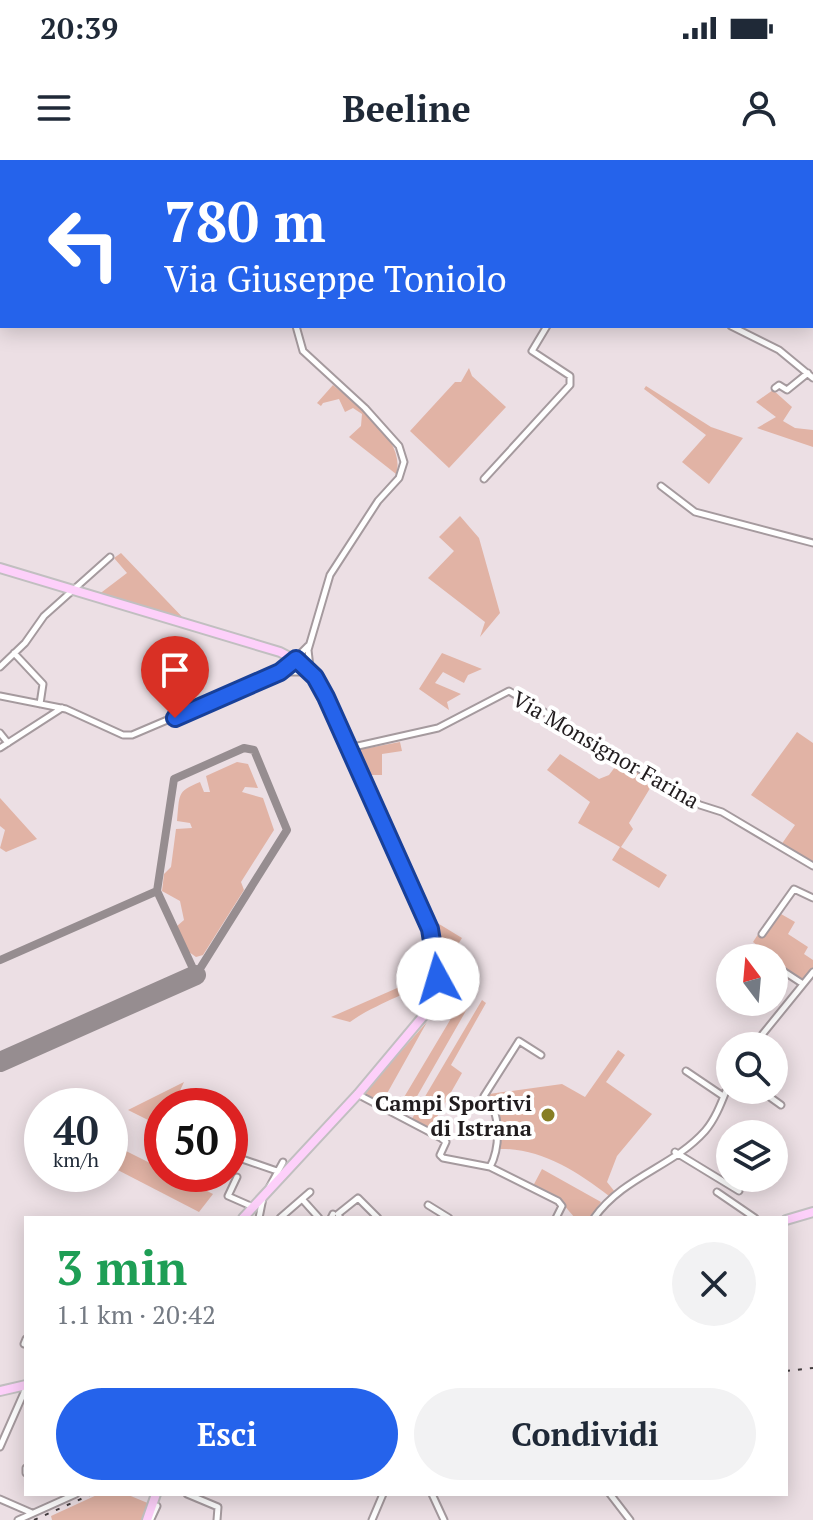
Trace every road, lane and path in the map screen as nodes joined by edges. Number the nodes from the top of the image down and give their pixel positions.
1 (296, 328) edge
2 (546, 328) edge
3 (735, 328) edge
4 (810, 375) edge
5 (775, 388) dead end
6 (484, 479) dead end
7 (661, 486) dead end
8 (813, 543) edge
9 (110, 557) dead end
10 (0, 568) edge
11 (75, 591) junction
12 (306, 652) junction
13 (14, 653) junction
14 (291, 658) junction
15 (0, 667) edge
16 (283, 672) junction
17 (315, 677) junction
18 (0, 696) edge
19 (40, 704) junction
20 (62, 708) junction
21 (0, 733) edge
22 (8, 743) junction
23 (0, 748) edge
24 (348, 749) junction
25 (813, 866) edge
26 (813, 898) edge
27 (762, 934) dead end
28 (813, 972) edge
29 (788, 974) edge
30 (803, 984) junction
31 (764, 1032) edge
32 (541, 1055) dead end
33 (686, 1071) dead end
34 (716, 1091) edge
35 (358, 1094) junction
36 (719, 1104) edge
37 (675, 1152) junction
38 (248, 1161) edge
39 (283, 1162) dead end
40 (490, 1167) junction
41 (277, 1171) junction
42 (716, 1177) edge
43 (230, 1192) edge
44 (310, 1192) dead end
45 (717, 1192) dead end
46 (266, 1194) junction
47 (302, 1199) junction
48 (428, 1205) dead end
49 (253, 1207) junction
50 (813, 1212) edge
51 (245, 1216) edge
52 (260, 1216) edge
53 (283, 1216) edge
54 (317, 1216) edge
55 (336, 1216) edge
56 (376, 1216) edge
57 (446, 1216) edge
58 (557, 1216) edge
59 (597, 1216) edge
60 (752, 1216) edge
61 (788, 1219) edge
62 (24, 1387) edge
63 (0, 1391) edge
64 (24, 1392) edge
65 (0, 1426) edge
66 (8, 1430) junction
67 (0, 1447) edge
68 (71, 1496) edge
69 (155, 1496) edge
70 (192, 1496) edge
71 (382, 1496) edge
72 (432, 1496) edge
73 (613, 1496) edge
74 (0, 1499) edge
75 (157, 1506) dead end
76 (33, 1513) junction
77 (18, 1520) edge
78 (149, 1520) edge
79 (217, 1520) edge
80 (372, 1520) edge
81 (444, 1520) edge
82 (630, 1520) edge

1 - 12 street
2 - 6 street
3 - 4 street
4 - 5 street
7 - 8 street
9 - 11 street
10 - 11 main road
11 - 13 street
11 - 14 main road
12 - 14 street
12 - 14 street
12 - 17 street
13 - 15 street
13 - 19 street
14 - 16 street
14 - 17 main road
16 - 17 street
16 - 20 street
17 - 24 main road
18 - 19 street
19 - 20 street
20 - 22 street
21 - 22 street
22 - 23 street
24 - 25 street, Via Monsignor Farina
24 - 35 main road
26 - 27 street
28 - 30 street
29 - 30 street
30 - 31 street
32 - 40 street
33 - 34 street
35 - 40 street
35 - 46 main road
36 - 37 street
37 - 42 street
37 - 59 street
38 - 41 street
39 - 41 street
40 - 58 street
41 - 46 street
43 - 49 street
44 - 47 street
45 - 60 street
46 - 49 main road
46 - 52 street
47 - 53 street
47 - 54 street
48 - 57 street
49 - 51 main road
50 - 61 main road
55 - 56 street
62 - 63 main road
64 - 66 street
65 - 66 street
66 - 67 street
68 - 76 street
69 - 78 main road
70 - 79 street
71 - 80 street
72 - 81 street
73 - 82 street
74 - 76 street
75 - 78 street
76 - 77 street

